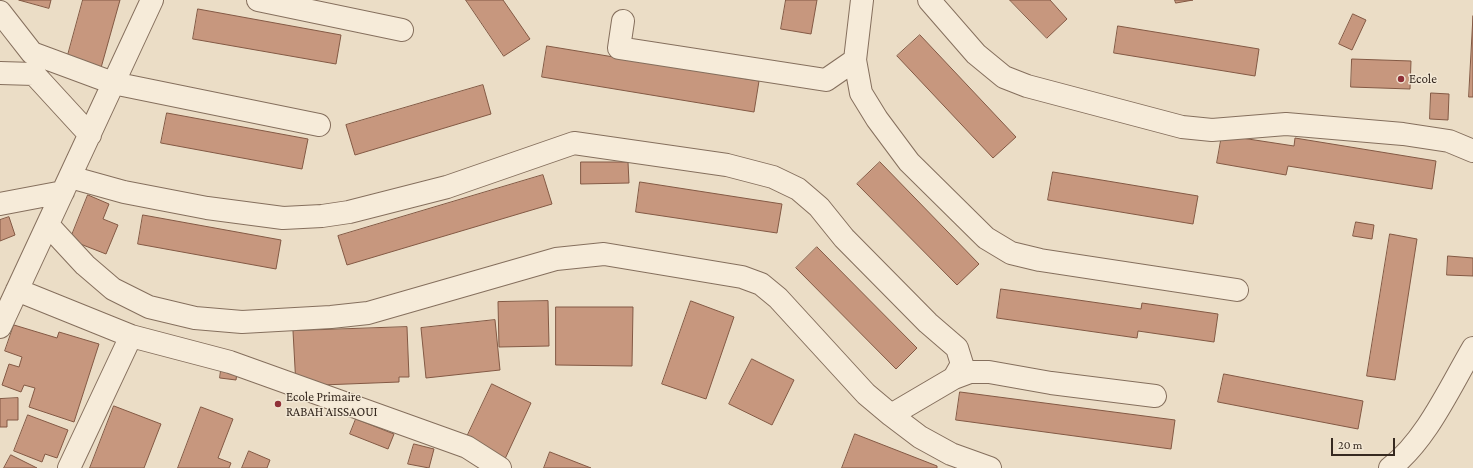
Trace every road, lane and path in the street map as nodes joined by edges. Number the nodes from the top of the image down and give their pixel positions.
1 (152, 0) edge
2 (258, 0) edge
3 (862, 0) edge
4 (929, 0) edge
5 (0, 12) edge
6 (623, 21) dead end
7 (402, 30) dead end
8 (856, 60) junction
9 (0, 73) edge
10 (114, 83) junction
11 (319, 125) dead end
12 (90, 135) junction
13 (1473, 151) edge
14 (67, 185) junction
15 (0, 204) edge
16 (48, 225) junction
17 (18, 290) junction
18 (1237, 290) dead end
19 (0, 327) edge
20 (131, 336) junction
21 (1473, 348) edge
22 (954, 378) junction
23 (1155, 396) dead end
24 (891, 415) junction
25 (69, 468) edge
26 (500, 468) edge
27 (990, 468) edge
28 (1390, 468) edge

1 - 10 street
2 - 7 street
3 - 8 street
4 - 13 street
5 - 10 street
6 - 8 street
8 - 18 street
9 - 12 street
10 - 11 street
10 - 12 street
12 - 14 street
14 - 15 street
14 - 16 street
14 - 22 street
16 - 17 street
16 - 24 street
17 - 19 street
17 - 20 street
20 - 25 street
20 - 26 street
21 - 28 street
22 - 23 street
22 - 24 street
24 - 27 street

